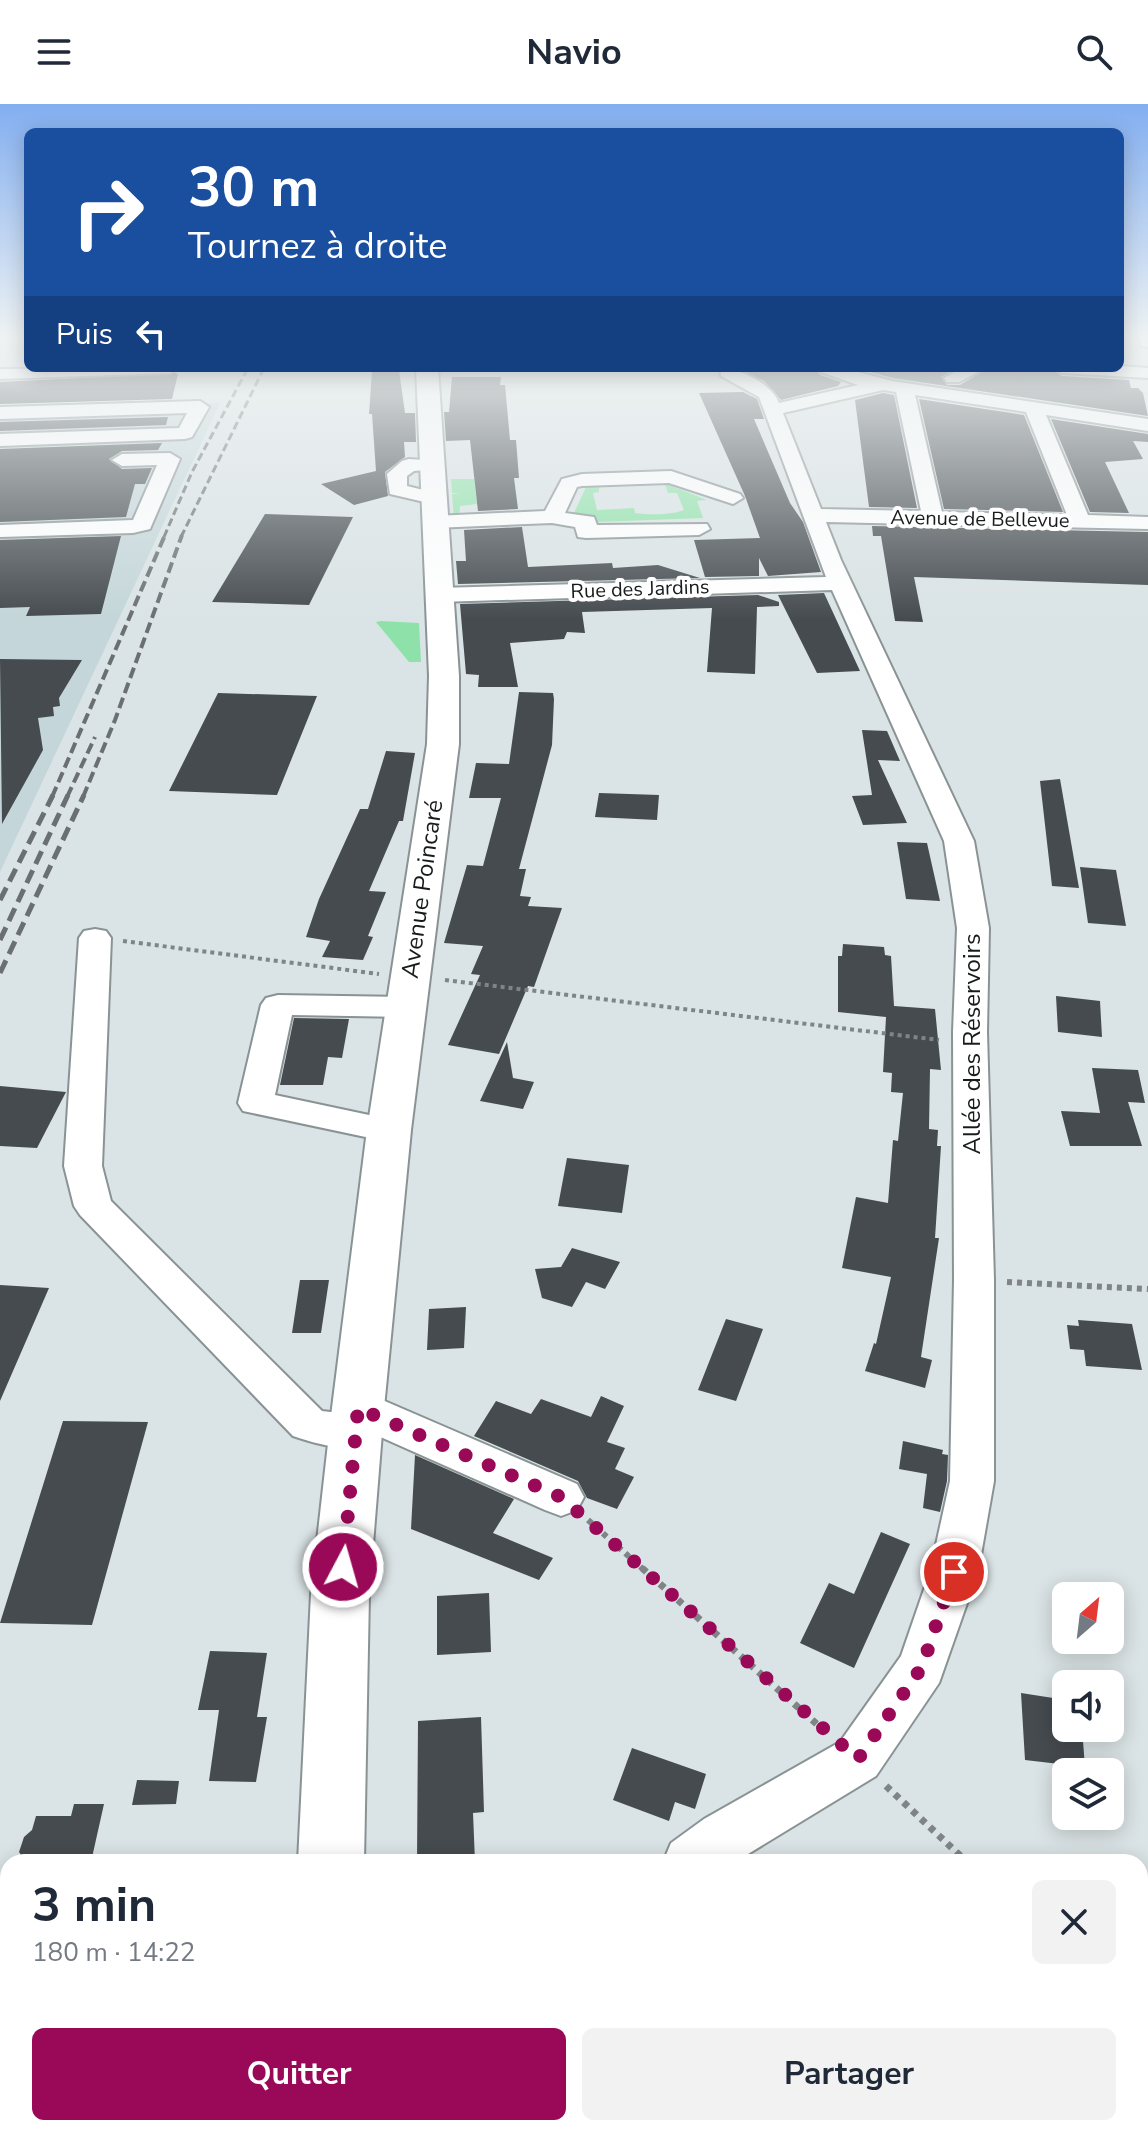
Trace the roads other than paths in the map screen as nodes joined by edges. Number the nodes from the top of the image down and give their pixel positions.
1 (186, 431) edge
2 (430, 431) edge
3 (780, 431) edge
4 (906, 431) edge
5 (1043, 431) edge
6 (0, 440) edge
7 (0, 455) edge
8 (431, 465) junction
9 (733, 498) dead end
10 (434, 510) junction
11 (812, 515) junction
12 (552, 517) junction
13 (933, 518) junction
14 (1080, 522) junction
15 (1148, 523) edge
16 (699, 529) dead end
17 (0, 531) edge
18 (840, 583) junction
19 (439, 595) junction
20 (95, 938) road end
21 (408, 993) junction
22 (389, 1130) junction
23 (357, 1420) junction
24 (561, 1497) road end
25 (331, 1854) edge
26 (701, 1854) edge

1 - 6 street
2 - 8 main road, Avenue Poincaré
3 - 11 street, Allée des Réservoirs
4 - 13 street
5 - 14 street
7 - 17 street
8 - 10 main road, Avenue Poincaré
8 - 10 street
9 - 12 street
10 - 12 street
10 - 19 main road, Avenue Poincaré
11 - 13 street, Avenue de Bellevue
11 - 18 street, Allée des Réservoirs
12 - 16 street
13 - 14 street, Avenue de Bellevue
14 - 15 street, Avenue de Bellevue
18 - 19 street, Rue des Jardins
18 - 26 street, Allée des Réservoirs
19 - 21 main road, Avenue Poincaré
20 - 23 street
21 - 22 main road, Avenue Poincaré
21 - 22 street
22 - 23 main road, Avenue Poincaré
23 - 24 street
23 - 25 main road, Avenue Poincaré

